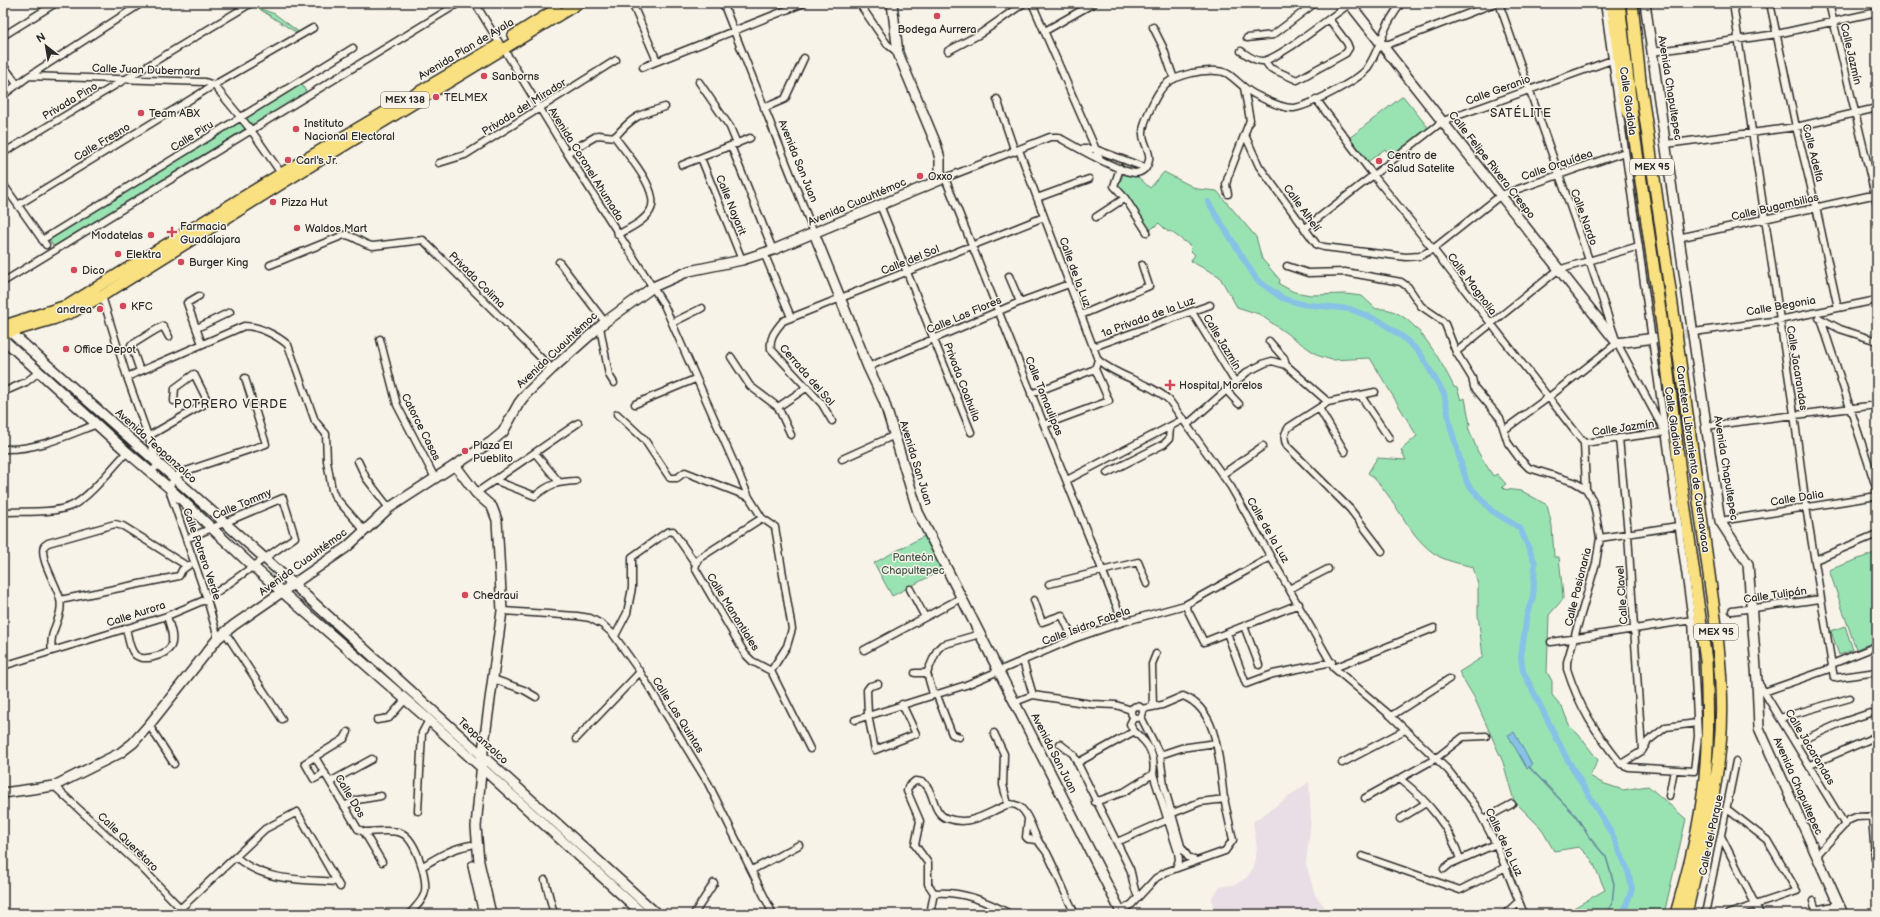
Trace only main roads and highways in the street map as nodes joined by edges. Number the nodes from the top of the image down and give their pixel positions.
1 (566, 3) edge
2 (579, 3) edge
3 (892, 3) edge
4 (1612, 3) edge
5 (1619, 3) edge
6 (1632, 3) edge
7 (1645, 3) edge
8 (1349, 4) edge
9 (502, 47) junction
10 (1634, 133) junction
11 (284, 177) junction
12 (814, 233) junction
13 (5, 329) edge
14 (1656, 336) junction
15 (3, 339) edge
16 (78, 392) junction
17 (71, 400) junction
18 (455, 465) junction
19 (294, 585) junction
20 (282, 593) junction
21 (388, 672) junction
22 (382, 681) junction
23 (480, 753) junction
24 (468, 757) junction
25 (479, 767) junction
26 (515, 786) junction
27 (3, 793) edge
28 (509, 794) junction
29 (591, 861) junction
30 (487, 911) edge
31 (1122, 912) edge
32 (643, 914) edge
33 (657, 914) edge
34 (1676, 914) edge
35 (1686, 914) edge
36 (1843, 914) edge

1 - 9 main road, Avenida Plan de Ayala / MEX 138
2 - 9 main road, Avenida Plan de Ayala / MEX 138
3 - 12 main road, Avenida Cuauhtémoc
4 - 10 main road, MEX 95
5 - 10 highway, Carretera Libramiento de Cuernavaca / MEX 95
6 - 35 highway, Carretera Libramiento de Cuernavaca / MEX 95, bridge
7 - 36 main road, Avenida Chapultepec
8 - 14 main road, Calle Felipe Rivera Crespo
9 - 11 main road, Avenida Plan de Ayala / MEX 138
10 - 14 highway, Carretera Libramiento de Cuernavaca / MEX 95
11 - 13 main road, Avenida Plan de Ayala / MEX 138
11 - 13 main road, Avenida Plan de Ayala / MEX 138
12 - 18 main road, Avenida Cuauhtémoc
12 - 31 main road, Avenida San Juan
13 - 16 main road, Avenida Teopanzolco
14 - 34 highway, Carretera Libramiento de Cuernavaca / MEX 95, bridge
15 - 17 main road, Avenida Teopanzolco
16 - 17 main road
16 - 19 main road, Avenida Teopanzolco
17 - 20 main road, Avenida Teopanzolco
18 - 19 main road, Avenida Cuauhtémoc
18 - 23 main road
19 - 20 main road, Avenida Cuauhtémoc
19 - 21 main road, Teopanzolco
20 - 22 main road, Teopanzolco
20 - 27 main road, Avenida Cuauhtémoc
21 - 22 main road
21 - 23 main road, Teopanzolco
22 - 24 main road, Teopanzolco
23 - 24 main road
23 - 25 main road
23 - 26 main road, Teopanzolco
24 - 25 main road, Teopanzolco
25 - 28 main road, Teopanzolco
25 - 30 main road
25 - 30 main road
26 - 28 main road
26 - 29 main road, Teopanzolco
28 - 29 main road, Teopanzolco
29 - 32 main road, Teopanzolco
29 - 33 main road, Teopanzolco

